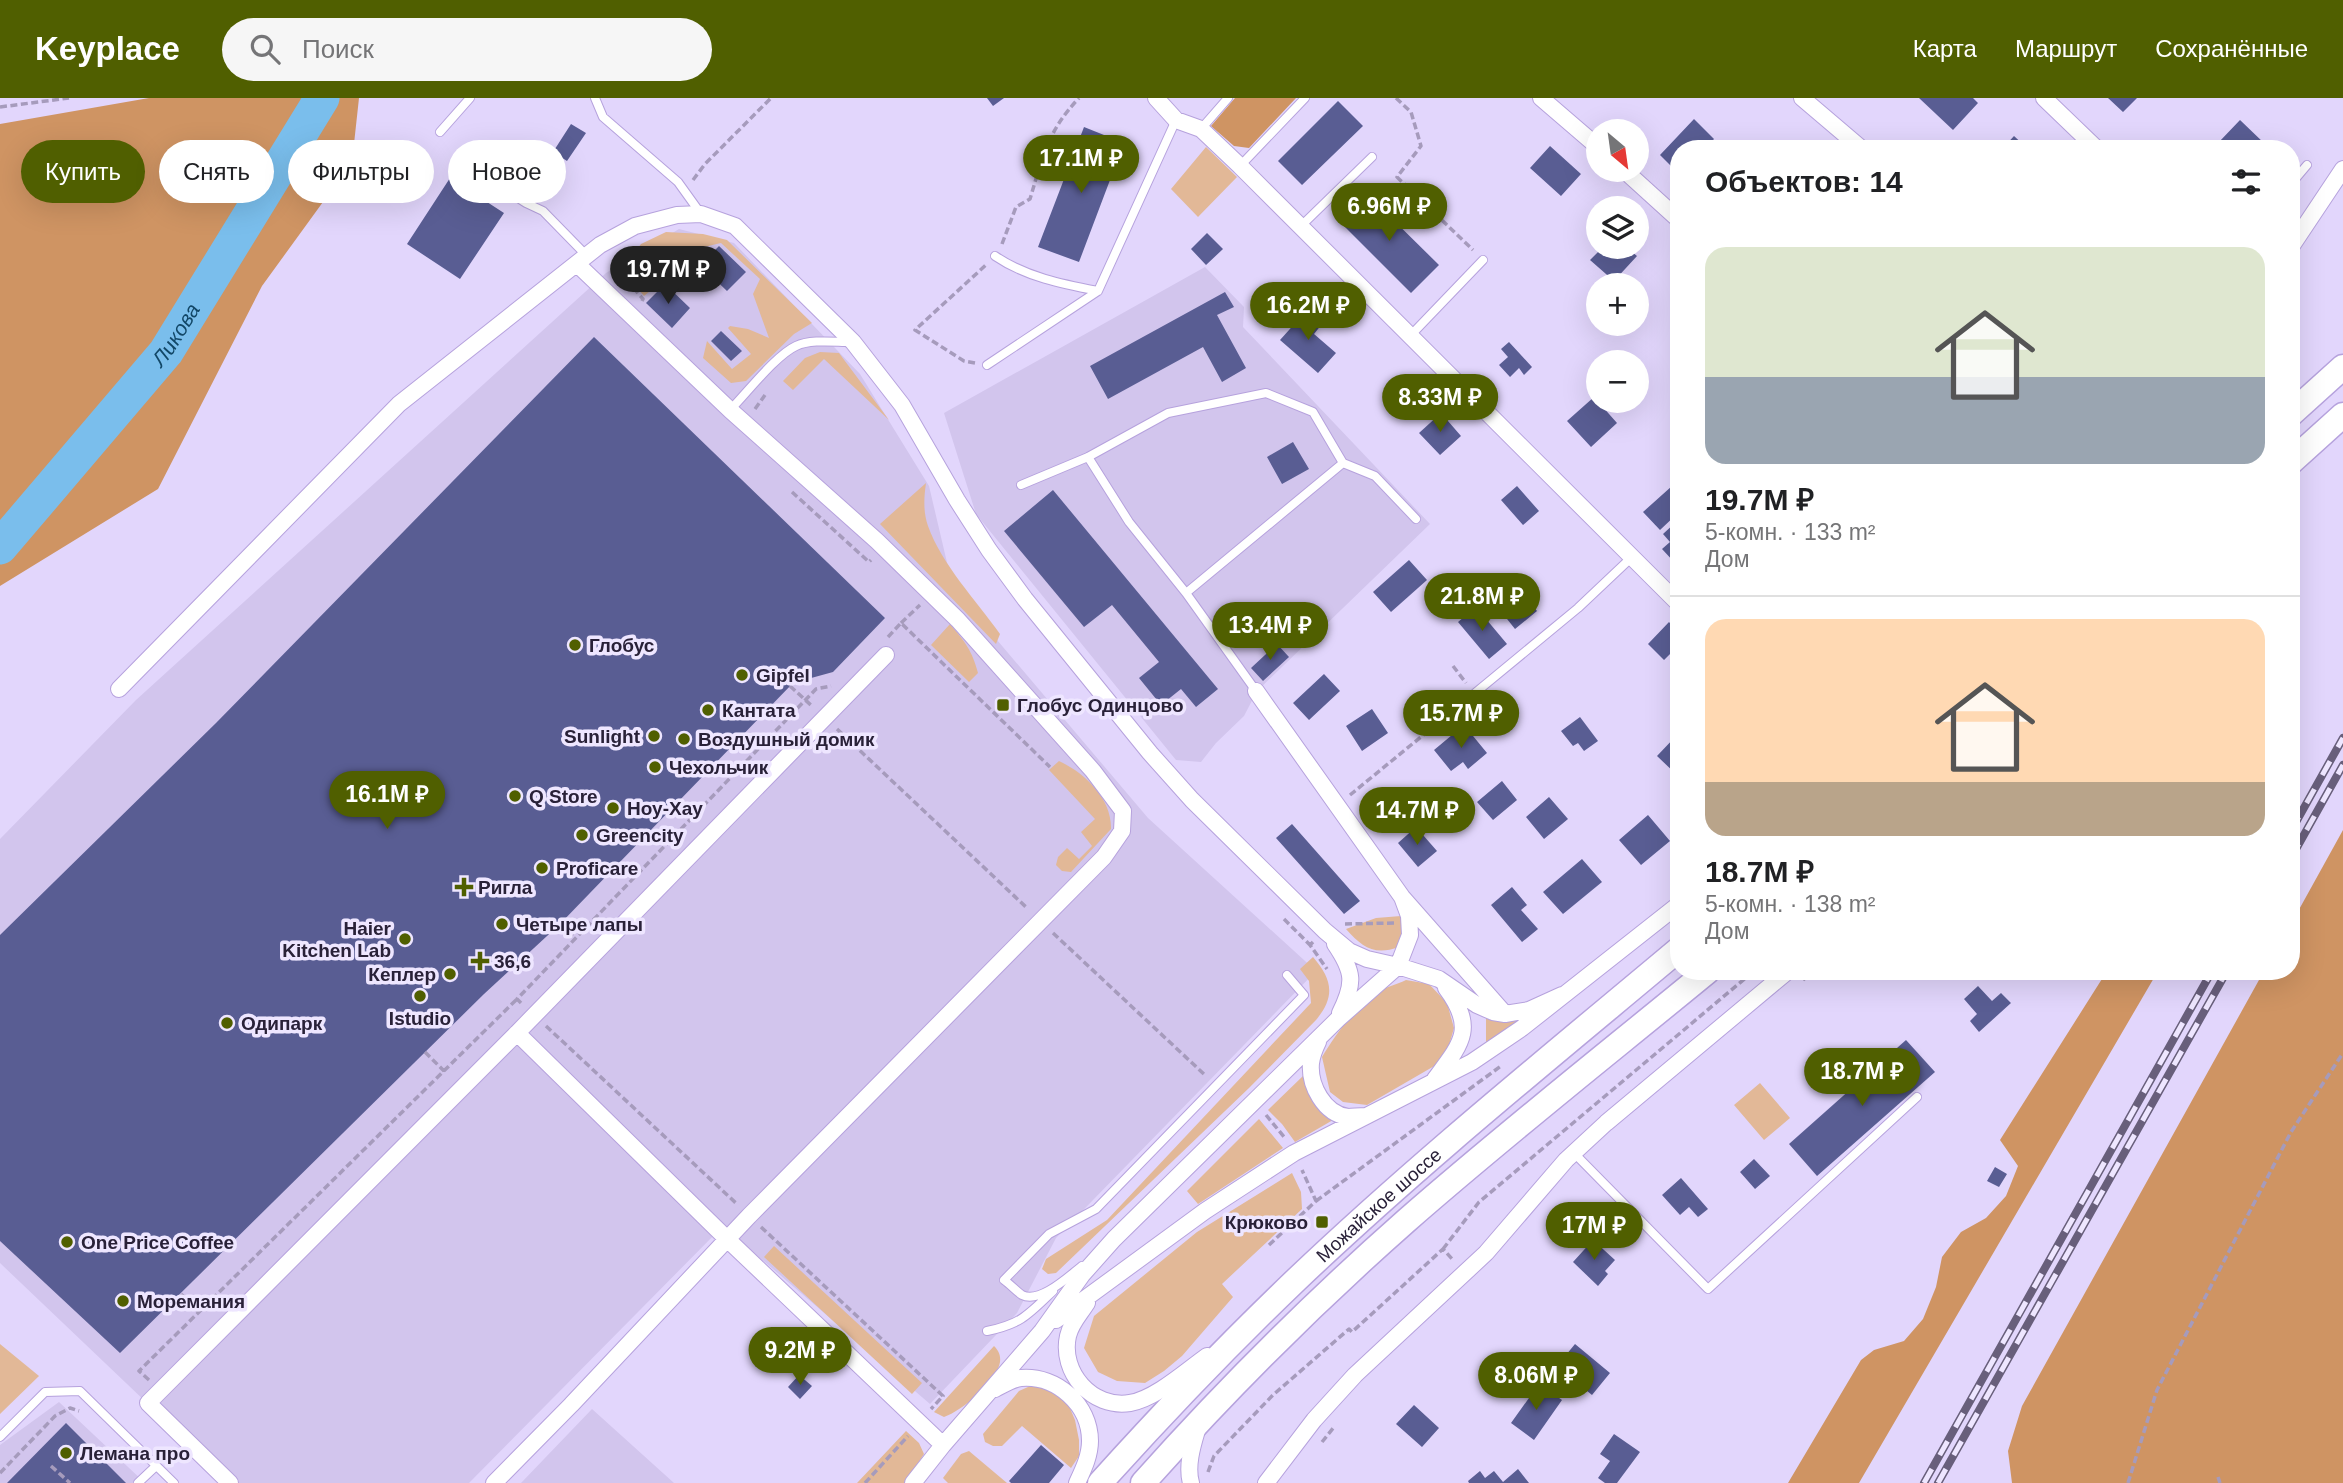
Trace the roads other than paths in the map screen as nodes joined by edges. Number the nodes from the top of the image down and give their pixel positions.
1 (470, 98) edge
2 (595, 98) edge
3 (1156, 98) edge
4 (1228, 98) edge
5 (1305, 98) edge
6 (1541, 98) edge
7 (1802, 98) edge
8 (2044, 98) edge
9 (1177, 120) junction
10 (1201, 129) junction
11 (440, 132) dead end
12 (1586, 137) edge
13 (1851, 140) edge
14 (2088, 140) edge
15 (1372, 157) dead end
16 (2307, 165) dead end
17 (1240, 166) junction
18 (2343, 169) edge
19 (2300, 173) edge
20 (1637, 182) edge
21 (526, 203) edge
22 (1670, 212) edge
23 (701, 214) junction
24 (1301, 226) junction
25 (2300, 234) edge
26 (995, 256) dead end
27 (582, 260) junction
28 (1483, 260) road end
29 (1098, 291) junction
30 (1411, 335) junction
31 (853, 342) junction
32 (987, 365) dead end
33 (2343, 367) edge
34 (2300, 406) edge
35 (730, 410) junction
36 (2343, 415) edge
37 (2300, 454) edge
38 (1088, 457) junction
39 (1343, 463) junction
40 (1021, 485) dead end
41 (1416, 519) dead end
42 (1632, 557) junction
43 (1186, 593) junction
44 (1670, 595) edge
45 (886, 655) dead end
46 (119, 689) dead end
47 (1256, 691) joint
48 (1475, 693) road end
49 (1402, 897) junction
50 (1670, 911) edge
51 (1325, 931) junction
52 (1670, 957) edge
53 (1398, 966) junction
54 (1287, 975) dead end
55 (1439, 979) junction
56 (1697, 980) edge
57 (1790, 980) edge
58 (1562, 995) junction
59 (1505, 1014) junction
60 (1338, 1019) junction
61 (517, 1033) junction
62 (1320, 1036) junction
63 (1432, 1084) junction
64 (1917, 1097) dead end
65 (1367, 1116) junction
66 (1574, 1153) junction
67 (727, 1239) junction
68 (1114, 1240) junction
69 (1057, 1286) junction
70 (1098, 1289) junction
71 (1249, 1326) junction
72 (987, 1331) dead end
73 (1042, 1331) junction
74 (990, 1391) junction
75 (1200, 1422) junction
76 (0, 1437) edge
77 (943, 1445) junction
78 (156, 1466) junction
79 (503, 1480) edge
80 (138, 1483) edge
81 (174, 1483) edge
82 (230, 1483) edge
83 (913, 1483) edge
84 (1077, 1483) edge
85 (1100, 1483) edge
86 (1143, 1483) edge
87 (1191, 1483) edge
88 (1266, 1483) edge

1 - 11 lane
2 - 23 lane
3 - 9 street
4 - 10 lane
5 - 17 lane
6 - 12 street
7 - 13 street
8 - 14 street
9 - 10 street
9 - 29 lane
10 - 17 street
15 - 24 lane
16 - 19 lane
17 - 24 street
18 - 25 street
20 - 22 street
21 - 27 lane
23 - 27 street
23 - 31 street
24 - 30 street
26 - 29 lane
27 - 35 street
27 - 46 street
28 - 30 lane
29 - 32 lane
30 - 42 street
31 - 35 lane
31 - 51 street
33 - 34 main road
35 - 67 street
36 - 37 main road
38 - 39 lane
38 - 40 lane
38 - 43 lane
39 - 41 lane
39 - 43 lane
42 - 44 street
42 - 48 lane
43 - 47 lane
45 - 61 street
47 - 49 street
49 - 53 street
49 - 59 street
50 - 58 street
51 - 53 street
51 - 60 street
52 - 71 main road, Можайское шоссе
53 - 55 street
53 - 60 street
54 - 69 lane
55 - 59 street
55 - 63 street
56 - 75 main road, Можайское шоссе
57 - 66 street
58 - 59 street
58 - 63 street
60 - 62 street
61 - 67 street
61 - 82 street
62 - 65 street
62 - 68 street
63 - 65 street
64 - 66 lane
65 - 70 street
66 - 88 street
67 - 77 street
67 - 79 street
68 - 69 lane
68 - 73 street
69 - 72 lane
70 - 71 street
70 - 73 street
71 - 85 main road, Можайское шоссе
73 - 74 street
74 - 77 street
74 - 84 street
75 - 86 main road, Можайское шоссе
75 - 87 street
76 - 78 lane
77 - 83 street
78 - 80 lane
78 - 81 lane

